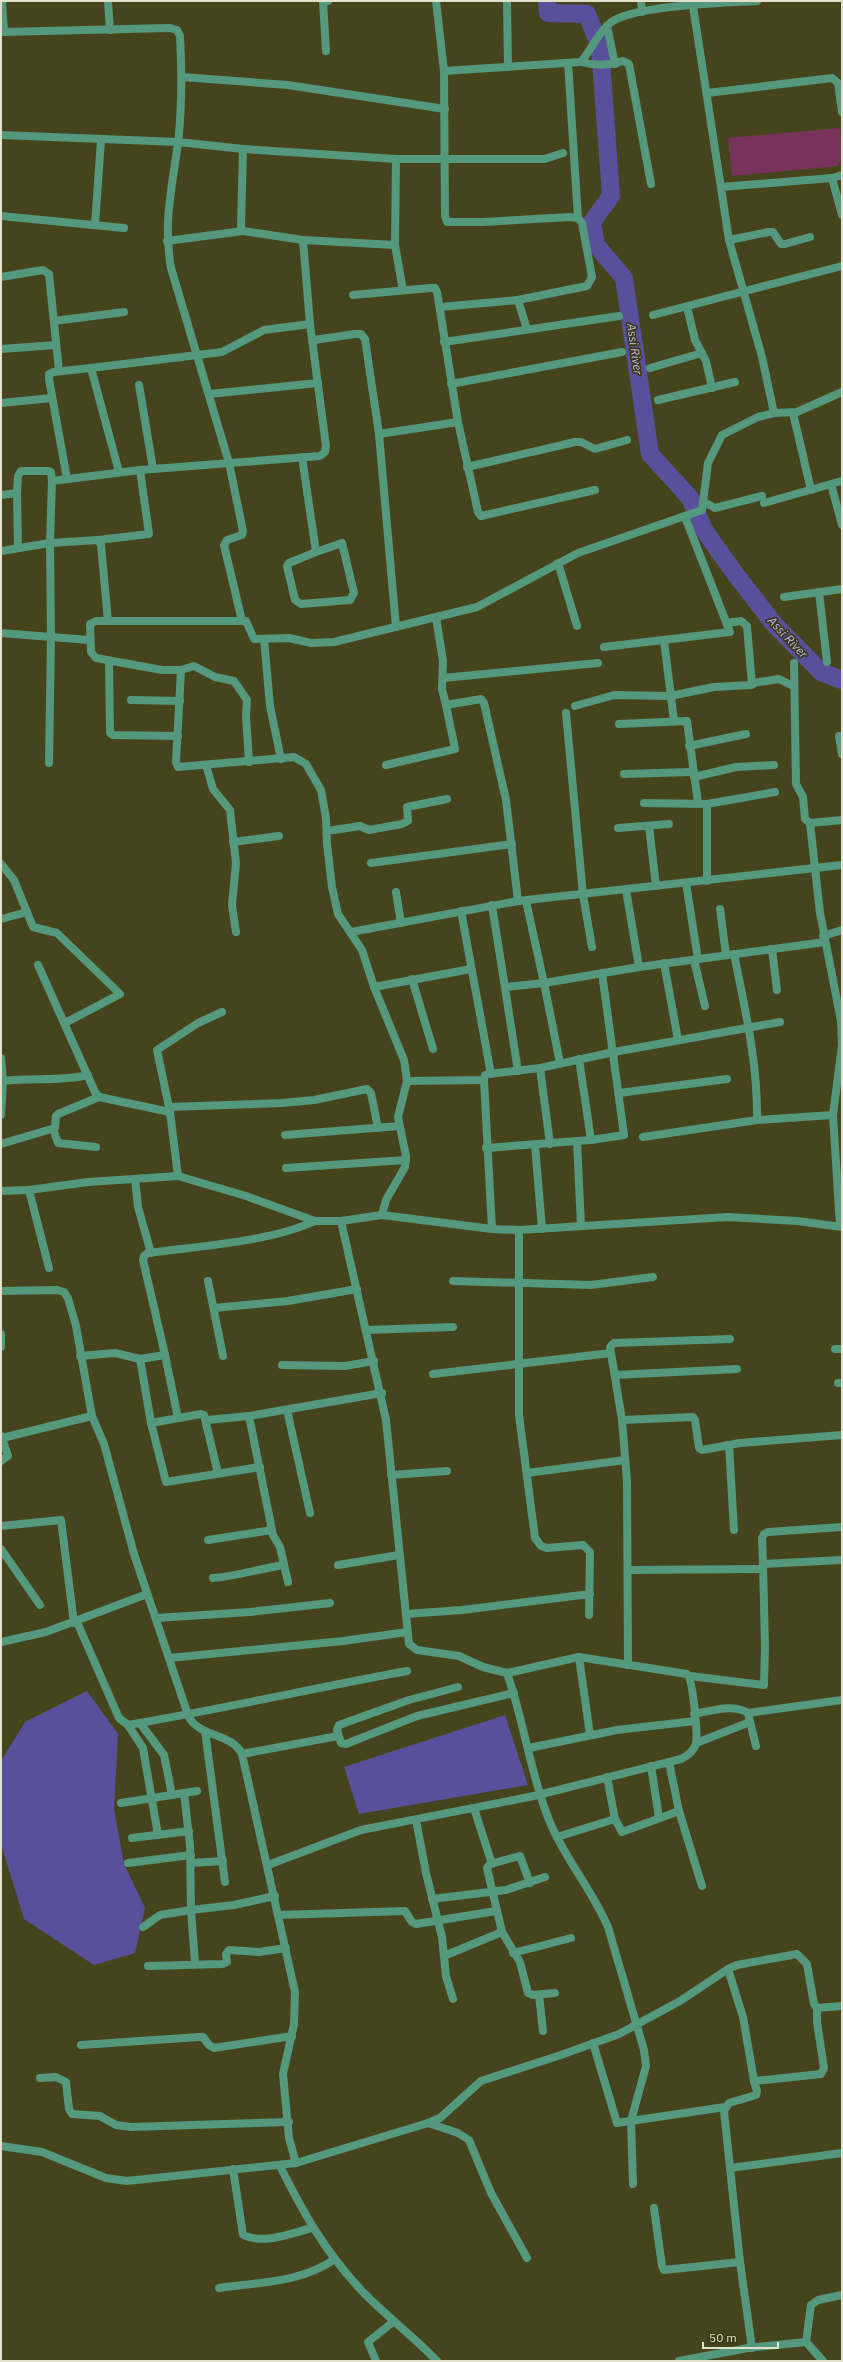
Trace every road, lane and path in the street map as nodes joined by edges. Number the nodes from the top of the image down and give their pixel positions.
1 (2, 1) edge
2 (108, 1) edge
3 (323, 1) edge
4 (328, 1) edge
5 (436, 1) edge
6 (507, 1) edge
7 (641, 1) edge
8 (757, 1) edge
9 (711, 3) edge
10 (693, 6) junction
11 (642, 12) junction
12 (604, 29) junction
13 (110, 30) junction
14 (3, 32) edge
15 (326, 51) dead end
16 (581, 62) junction
17 (568, 63) junction
18 (612, 65) junction
19 (508, 67) junction
20 (444, 71) junction
21 (182, 77) junction
22 (707, 94) junction
23 (445, 109) junction
24 (842, 112) edge
25 (1, 135) edge
26 (101, 140) junction
27 (178, 142) junction
28 (243, 149) junction
29 (563, 153) dead end
30 (445, 158) junction
31 (396, 159) junction
32 (842, 175) edge
33 (832, 178) junction
34 (651, 184) dead end
35 (721, 187) junction
36 (840, 202) edge
37 (842, 215) edge
38 (1, 216) edge
39 (578, 218) junction
40 (95, 225) junction
41 (124, 228) dead end
42 (243, 231) junction
43 (810, 237) dead end
44 (303, 240) junction
45 (729, 240) junction
46 (167, 241) junction
47 (395, 244) junction
48 (842, 266) edge
49 (1, 277) edge
50 (403, 290) junction
51 (742, 292) junction
52 (353, 295) dead end
53 (518, 300) junction
54 (687, 307) junction
55 (440, 308) junction
56 (124, 312) dead end
57 (653, 315) dead end
58 (619, 316) dead end
59 (54, 321) junction
60 (310, 324) junction
61 (527, 329) junction
62 (314, 340) junction
63 (444, 342) junction
64 (56, 345) junction
65 (1, 349) edge
66 (622, 352) dead end
67 (702, 353) junction
68 (196, 356) junction
69 (91, 368) junction
70 (650, 368) dead end
71 (59, 372) junction
72 (735, 382) dead end
73 (318, 383) junction
74 (451, 384) junction
75 (139, 385) dead end
76 (712, 388) junction
77 (842, 392) edge
78 (209, 394) junction
79 (52, 398) junction
80 (658, 400) dead end
81 (1, 403) edge
82 (774, 413) junction
83 (793, 413) junction
84 (458, 422) junction
85 (379, 434) junction
86 (627, 440) dead end
87 (302, 457) junction
88 (229, 463) junction
89 (468, 467) junction
90 (153, 469) junction
91 (140, 470) junction
92 (119, 472) junction
93 (67, 479) junction
94 (52, 481) junction
95 (842, 482) edge
96 (831, 484) junction
97 (595, 490) dead end
98 (811, 490) junction
99 (17, 493) junction
100 (1, 495) edge
101 (703, 506) junction
102 (687, 516) junction
103 (842, 525) edge
104 (98, 540) junction
105 (50, 542) junction
106 (18, 548) junction
107 (1, 551) edge
108 (316, 552) junction
109 (558, 563) junction
110 (842, 589) edge
111 (819, 592) junction
112 (784, 597) dead end
113 (436, 617) junction
114 (108, 621) junction
115 (242, 622) junction
116 (727, 623) junction
117 (577, 626) dead end
118 (396, 627) junction
119 (1, 633) edge
120 (51, 637) junction
121 (264, 639) junction
122 (90, 640) junction
123 (664, 641) junction
124 (604, 647) dead end
125 (109, 661) junction
126 (827, 662) dead end
127 (598, 663) dead end
128 (794, 663) dead end
129 (181, 670) junction
130 (443, 678) junction
131 (753, 683) junction
132 (793, 686) junction
133 (670, 696) junction
134 (131, 700) dead end
135 (180, 701) junction
136 (446, 705) junction
137 (575, 706) dead end
138 (566, 713) dead end
139 (674, 721) junction
140 (619, 724) dead end
141 (746, 734) dead end
142 (178, 736) junction
143 (839, 736) dead end
144 (689, 746) junction
145 (842, 754) edge
146 (282, 759) junction
147 (249, 762) junction
148 (49, 763) dead end
149 (206, 765) junction
150 (386, 765) dead end
151 (774, 765) dead end
152 (624, 774) dead end
153 (693, 775) junction
154 (775, 792) dead end
155 (447, 799) dead end
156 (644, 803) dead end
157 (702, 804) junction
158 (842, 820) edge
159 (810, 822) junction
160 (669, 824) dead end
161 (649, 826) junction
162 (618, 828) dead end
163 (327, 831) junction
164 (279, 836) dead end
165 (233, 842) junction
166 (512, 844) junction
167 (371, 863) dead end
168 (1, 864) edge
169 (842, 865) edge
170 (816, 869) junction
171 (707, 881) junction
172 (686, 883) junction
173 (656, 886) junction
174 (626, 890) junction
175 (396, 892) dead end
176 (583, 895) junction
177 (522, 901) junction
178 (492, 905) junction
179 (720, 910) dead end
180 (461, 911) junction
181 (26, 912) junction
182 (1, 919) edge
183 (401, 922) junction
184 (842, 930) edge
185 (236, 932) dead end
186 (352, 932) junction
187 (824, 939) junction
188 (592, 947) dead end
189 (772, 949) junction
190 (730, 955) junction
191 (696, 959) junction
192 (664, 964) junction
193 (38, 965) dead end
194 (639, 967) junction
195 (471, 969) junction
196 (602, 973) junction
197 (412, 978) junction
198 (544, 983) junction
199 (374, 987) junction
200 (505, 987) junction
201 (777, 990) dead end
202 (704, 1006) dead end
203 (222, 1012) dead end
204 (780, 1022) dead end
205 (65, 1023) junction
206 (748, 1027) junction
207 (678, 1040) junction
208 (842, 1045) edge
209 (432, 1049) dead end
210 (614, 1052) junction
211 (1, 1058) edge
212 (579, 1059) junction
213 (560, 1063) junction
214 (540, 1068) junction
215 (518, 1070) junction
216 (491, 1074) junction
217 (88, 1075) junction
218 (727, 1079) dead end
219 (484, 1080) junction
220 (3, 1081) junction
221 (407, 1081) junction
222 (619, 1093) junction
223 (99, 1097) junction
224 (169, 1109) junction
225 (1, 1115) edge
226 (833, 1115) junction
227 (757, 1120) junction
228 (399, 1126) junction
229 (378, 1128) junction
230 (53, 1129) junction
231 (285, 1135) dead end
232 (643, 1137) dead end
233 (591, 1140) junction
234 (577, 1141) junction
235 (1, 1144) edge
236 (550, 1144) junction
237 (535, 1145) junction
238 (96, 1147) dead end
239 (486, 1148) junction
240 (406, 1160) junction
241 (286, 1168) dead end
242 (178, 1176) junction
243 (135, 1179) junction
244 (29, 1190) junction
245 (1, 1191) edge
246 (382, 1215) junction
247 (314, 1220) junction
248 (341, 1221) junction
249 (581, 1226) junction
250 (841, 1226) edge
251 (492, 1229) junction
252 (542, 1229) junction
253 (519, 1230) junction
254 (148, 1254) junction
255 (49, 1268) dead end
256 (653, 1277) dead end
257 (208, 1281) dead end
258 (453, 1281) dead end
259 (519, 1281) junction
260 (357, 1289) junction
261 (1, 1291) edge
262 (214, 1308) junction
263 (453, 1327) dead end
264 (367, 1330) junction
265 (1, 1334) edge
266 (730, 1339) dead end
267 (2, 1347) edge
268 (611, 1353) junction
269 (165, 1354) junction
270 (80, 1356) junction
271 (223, 1356) dead end
272 (140, 1359) junction
273 (374, 1361) junction
274 (520, 1362) junction
275 (282, 1365) dead end
276 (737, 1369) dead end
277 (433, 1374) dead end
278 (615, 1374) junction
279 (382, 1393) junction
280 (287, 1410) junction
281 (92, 1416) junction
282 (249, 1416) junction
283 (178, 1418) junction
284 (207, 1420) junction
285 (622, 1420) junction
286 (151, 1423) junction
287 (842, 1435) edge
288 (1, 1437) edge
289 (842, 1438) edge
290 (729, 1445) junction
291 (625, 1460) junction
292 (1, 1461) edge
293 (260, 1466) junction
294 (447, 1471) dead end
295 (218, 1473) junction
296 (527, 1474) junction
297 (391, 1475) junction
298 (310, 1513) dead end
299 (1, 1526) edge
300 (842, 1527) edge
301 (272, 1530) junction
302 (734, 1530) dead end
303 (208, 1540) dead end
304 (1, 1549) edge
305 (399, 1555) junction
306 (842, 1560) edge
307 (283, 1565) junction
308 (338, 1565) dead end
309 (763, 1566) junction
310 (628, 1570) junction
311 (213, 1578) dead end
312 (288, 1582) dead end
313 (147, 1594) junction
314 (590, 1594) junction
315 (330, 1603) dead end
316 (40, 1605) dead end
317 (406, 1614) junction
318 (590, 1615) dead end
319 (156, 1618) junction
320 (75, 1622) junction
321 (407, 1632) junction
322 (1, 1642) edge
323 (579, 1657) junction
324 (169, 1658) junction
325 (628, 1665) junction
326 (408, 1672) dead end
327 (507, 1673) junction
328 (690, 1676) junction
329 (458, 1687) dead end
330 (514, 1693) junction
331 (842, 1700) edge
332 (748, 1713) junction
333 (188, 1715) junction
334 (695, 1718) junction
335 (750, 1722) junction
336 (140, 1723) junction
337 (128, 1725) junction
338 (205, 1731) junction
339 (590, 1735) junction
340 (338, 1736) junction
341 (696, 1743) junction
342 (756, 1746) dead end
343 (529, 1748) junction
344 (242, 1754) junction
345 (669, 1762) junction
346 (651, 1766) junction
347 (607, 1777) junction
348 (196, 1791) dead end
349 (184, 1793) junction
350 (541, 1794) junction
351 (172, 1795) junction
352 (152, 1798) junction
353 (121, 1803) dead end
354 (474, 1808) junction
355 (679, 1811) junction
356 (659, 1818) junction
357 (615, 1819) junction
358 (416, 1820) junction
359 (188, 1831) junction
360 (158, 1836) junction
361 (557, 1836) junction
362 (132, 1838) dead end
363 (191, 1859) junction
364 (223, 1861) junction
365 (128, 1863) dead end
366 (492, 1864) junction
367 (268, 1865) junction
368 (545, 1877) dead end
369 (225, 1882) dead end
370 (530, 1882) junction
371 (702, 1886) dead end
372 (491, 1892) junction
373 (274, 1896) junction
374 (432, 1899) junction
375 (191, 1910) junction
376 (496, 1911) junction
377 (279, 1915) junction
378 (438, 1921) junction
379 (143, 1928) dead end
380 (502, 1932) junction
381 (571, 1938) dead end
382 (286, 1948) junction
383 (513, 1953) junction
384 (444, 1956) junction
385 (195, 1963) junction
386 (148, 1966) dead end
387 (728, 1969) junction
388 (555, 1993) dead end
389 (539, 1995) junction
390 (453, 1999) dead end
391 (842, 2006) edge
392 (817, 2008) junction
393 (637, 2025) junction
394 (543, 2031) dead end
395 (292, 2036) junction
396 (593, 2043) junction
397 (80, 2045) dead end
398 (40, 2078) dead end
399 (754, 2081) junction
400 (725, 2107) junction
401 (631, 2121) junction
402 (288, 2122) junction
403 (428, 2123) junction
404 (1, 2146) edge
405 (842, 2153) edge
406 (296, 2163) junction
407 (280, 2166) junction
408 (730, 2168) junction
409 (233, 2169) junction
410 (634, 2184) dead end
411 (654, 2208) dead end
412 (312, 2228) junction
413 (527, 2258) dead end
414 (335, 2259) junction
415 (740, 2262) junction
416 (219, 2288) dead end
417 (842, 2295) edge
418 (393, 2322) junction
419 (806, 2342) junction
420 (752, 2348) junction
421 (376, 2361) edge
422 (437, 2361) edge
423 (679, 2361) edge
424 (823, 2361) edge

1 - 14 street
2 - 13 street
3 - 4 street
3 - 15 street
5 - 20 street
6 - 19 street
7 - 11 street
8 - 9 street
9 - 10 street
10 - 11 street
10 - 22 street
11 - 12 street
12 - 16 street
12 - 18 street
13 - 14 street
13 - 21 street
16 - 17 street
16 - 18 street
17 - 19 street
17 - 39 street
18 - 34 street
19 - 20 street
20 - 23 street
21 - 23 street
21 - 27 street
22 - 24 street
22 - 35 street
23 - 30 street
25 - 26 street
26 - 27 street
26 - 40 street
27 - 28 street
27 - 46 street
28 - 31 street
28 - 42 street
29 - 30 street
30 - 31 street
30 - 39 street
31 - 47 street
32 - 33 street
33 - 35 street
33 - 36 street
35 - 45 street
36 - 37 street
38 - 40 street
39 - 53 street
40 - 41 street
42 - 44 street
42 - 46 street
43 - 45 street
44 - 47 street
44 - 60 street
45 - 51 street
46 - 68 street
47 - 50 street
48 - 51 street
49 - 59 street
50 - 52 street
50 - 55 street
51 - 54 street
51 - 82 street
53 - 55 street
53 - 61 street
54 - 57 street
54 - 67 street
55 - 63 street
56 - 59 street
58 - 61 street
59 - 64 street
60 - 62 street
60 - 68 street
61 - 63 street
62 - 73 street
62 - 85 street
63 - 74 street
64 - 65 street
64 - 71 street
66 - 74 street
67 - 70 street
67 - 76 street
68 - 69 street
68 - 78 street
69 - 71 street
69 - 92 street
71 - 79 street
72 - 76 street
73 - 78 street
73 - 87 street
74 - 84 street
75 - 90 street
76 - 80 street
77 - 83 street
78 - 88 street
79 - 81 street
79 - 93 street
82 - 83 street
82 - 101 street
83 - 98 street
84 - 85 street
84 - 89 street
85 - 118 street
86 - 89 street
87 - 88 street
87 - 108 street
88 - 90 street
88 - 115 street
89 - 97 street
90 - 91 street
91 - 92 street
91 - 104 street
92 - 93 street
93 - 94 street
94 - 99 street
94 - 105 street
95 - 96 street
96 - 98 street
96 - 103 street
98 - 101 street
99 - 100 street
99 - 106 street
101 - 102 street
102 - 109 street
102 - 116 street
104 - 105 street
104 - 114 street
105 - 106 street
105 - 120 street
106 - 107 street
108 - 108 street
109 - 113 street
109 - 117 street
110 - 111 street
111 - 112 street
111 - 126 street
113 - 118 street
113 - 130 street
114 - 115 street
114 - 122 street
115 - 121 street
116 - 123 street
116 - 131 street
118 - 121 street
119 - 120 street
120 - 122 street
120 - 148 street
121 - 146 street
122 - 125 street
123 - 124 street
123 - 133 street
125 - 129 street
125 - 142 street
127 - 130 street
128 - 132 street
129 - 135 street
129 - 147 street
130 - 136 street
131 - 132 street
131 - 133 street
132 - 159 street
133 - 137 street
133 - 139 street
134 - 135 street
135 - 142 street
136 - 150 street
136 - 166 street
138 - 176 street
139 - 140 street
139 - 144 street
141 - 144 street
142 - 149 street
143 - 145 street
144 - 153 street
146 - 147 street
146 - 163 street
147 - 149 street
149 - 165 street
151 - 153 street
152 - 153 street
153 - 157 street
154 - 157 street
155 - 163 street
156 - 157 street
157 - 171 street
158 - 159 street
159 - 170 street
160 - 161 street
161 - 162 street
161 - 173 street
163 - 186 street
164 - 165 street
165 - 185 street
166 - 167 street
166 - 177 street
168 - 181 street
169 - 170 street
170 - 171 street
170 - 187 street
171 - 172 street
172 - 173 street
172 - 191 street
173 - 174 street
174 - 176 street
174 - 194 street
175 - 183 street
176 - 177 street
176 - 188 street
177 - 178 street
177 - 198 street
178 - 180 street
178 - 200 street
179 - 190 street
180 - 183 street
180 - 195 street
181 - 182 street
181 - 205 street
183 - 186 street
184 - 187 street
186 - 199 street
187 - 189 street
187 - 208 street
189 - 190 street
189 - 201 street
190 - 191 street
190 - 206 street
191 - 192 street
191 - 202 street
192 - 194 street
192 - 207 street
193 - 205 street
194 - 196 street
195 - 197 street
195 - 216 street
196 - 198 street
196 - 210 street
197 - 199 street
197 - 209 street
198 - 200 street
198 - 213 street
199 - 221 street
200 - 215 street
203 - 224 street
204 - 206 street
205 - 217 street
206 - 207 street
206 - 227 street
207 - 210 street
208 - 226 street
210 - 212 street
210 - 222 street
211 - 220 street
212 - 213 street
212 - 233 street
213 - 214 street
214 - 215 street
214 - 236 street
215 - 216 street
216 - 219 street
217 - 220 street
217 - 223 street
218 - 222 street
219 - 221 street
219 - 239 street
220 - 225 street
221 - 228 street
222 - 233 street
223 - 224 street
223 - 230 street
224 - 229 street
224 - 242 street
226 - 227 street
226 - 250 street
227 - 232 street
228 - 229 street
228 - 240 street
229 - 231 street
230 - 235 street
230 - 238 street
233 - 234 street
234 - 236 street
234 - 249 street
236 - 237 street
237 - 239 street
237 - 252 street
239 - 251 street
240 - 241 street
240 - 246 street
242 - 243 street
242 - 247 street
243 - 244 street
243 - 254 street
244 - 245 street
244 - 255 street
246 - 248 street
246 - 251 street
247 - 248 street
247 - 254 street
248 - 260 street
249 - 250 street
249 - 252 street
251 - 253 street
252 - 253 street
253 - 259 street
254 - 269 street
256 - 259 street
257 - 262 street
258 - 259 street
259 - 274 street
260 - 262 street
260 - 264 street
261 - 270 street
262 - 271 street
263 - 264 street
264 - 273 street
265 - 267 street
266 - 268 street
268 - 274 street
268 - 278 street
269 - 272 street
269 - 283 street
270 - 272 street
270 - 281 street
272 - 286 street
273 - 275 street
273 - 279 street
274 - 277 street
274 - 296 street
276 - 278 street
278 - 285 street
279 - 280 street
279 - 297 street
280 - 282 street
280 - 298 street
281 - 288 street
281 - 313 street
282 - 284 street
282 - 293 street
283 - 284 street
283 - 286 street
284 - 295 street
285 - 290 street
285 - 291 street
286 - 295 street
287 - 289 street
287 - 290 street
288 - 292 street
290 - 302 street
291 - 296 street
291 - 310 street
293 - 295 street
293 - 301 street
294 - 297 street
296 - 314 street
297 - 305 street
299 - 320 street
300 - 309 street
301 - 303 street
301 - 307 street
304 - 316 street
305 - 308 street
305 - 317 street
306 - 309 street
307 - 311 street
307 - 312 street
309 - 310 street
309 - 328 street
310 - 325 street
313 - 319 street
313 - 320 street
314 - 317 street
314 - 318 street
315 - 319 street
317 - 321 street
319 - 324 street
320 - 322 street
320 - 337 street
321 - 324 street
321 - 327 street
323 - 325 street
323 - 327 street
323 - 339 street
324 - 333 street
325 - 328 street
326 - 333 street
327 - 330 street
328 - 334 street
329 - 340 street
330 - 340 street
330 - 343 street
331 - 332 street
332 - 334 street
332 - 335 street
333 - 336 street
333 - 338 street
334 - 339 street
334 - 341 street
335 - 341 street
335 - 342 street
336 - 337 street
336 - 351 street
337 - 352 street
338 - 344 street
338 - 364 street
339 - 343 street
340 - 344 street
341 - 345 street
343 - 350 street
344 - 367 street
345 - 346 street
345 - 355 street
346 - 347 street
346 - 356 street
347 - 350 street
347 - 357 street
348 - 349 street
349 - 351 street
349 - 359 street
350 - 354 street
350 - 361 street
351 - 352 street
352 - 353 street
352 - 360 street
354 - 358 street
354 - 366 street
355 - 356 street
355 - 371 street
356 - 357 street
357 - 361 street
358 - 367 street
358 - 374 street
359 - 360 street
359 - 363 street
360 - 362 street
361 - 393 street
363 - 364 street
363 - 365 street
363 - 375 street
364 - 369 street
366 - 370 street
366 - 372 street
367 - 373 street
368 - 370 street
370 - 372 street
372 - 374 street
372 - 376 street
373 - 375 street
373 - 377 street
374 - 378 street
375 - 379 street
375 - 385 street
376 - 378 street
376 - 380 street
377 - 378 street
377 - 382 street
378 - 384 street
380 - 383 street
380 - 384 street
381 - 383 street
382 - 385 street
382 - 395 street
383 - 389 street
384 - 390 street
385 - 386 street
387 - 392 street
387 - 393 street
387 - 399 street
388 - 389 street
389 - 394 street
391 - 392 street
392 - 399 street
393 - 396 street
393 - 401 street
395 - 397 street
395 - 402 street
396 - 401 street
396 - 403 street
398 - 402 street
399 - 400 street
400 - 401 street
400 - 408 street
401 - 410 street
402 - 406 street
403 - 406 street
403 - 413 street
404 - 409 street
405 - 408 street
406 - 407 street
407 - 409 street
407 - 412 street
408 - 415 street
409 - 412 street
411 - 415 street
412 - 414 street
414 - 416 street
414 - 418 street
415 - 420 street
417 - 419 street
418 - 421 street
418 - 422 street
419 - 420 street
419 - 424 street
420 - 423 street

